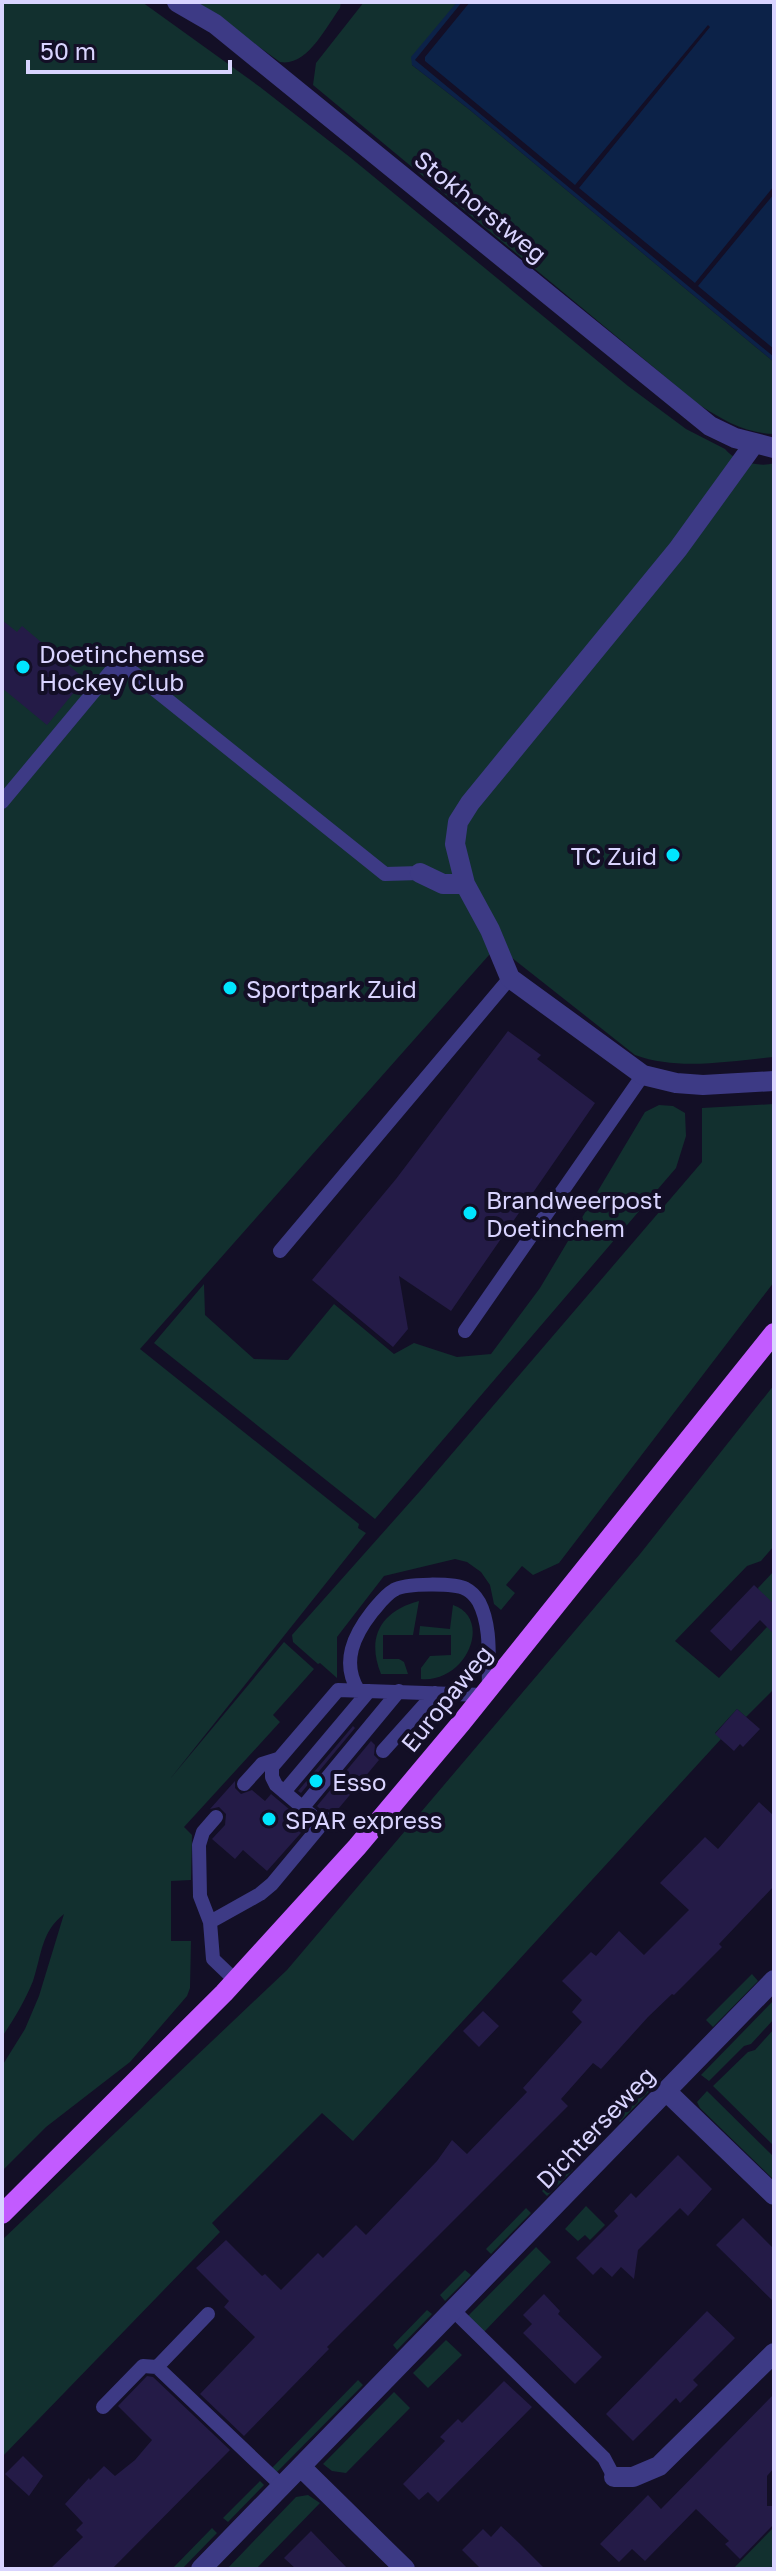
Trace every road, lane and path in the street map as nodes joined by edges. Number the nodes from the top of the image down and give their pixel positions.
1 (177, 2) edge
2 (764, 446) edge
3 (2, 802) edge
4 (420, 873) joint
5 (465, 884) junction
6 (510, 978) junction
7 (643, 1075) junction
8 (774, 1081) edge
9 (280, 1251) dead end
10 (465, 1331) dead end
11 (774, 1333) edge
12 (364, 1690) junction
13 (399, 1691) junction
14 (486, 1691) junction
15 (435, 1693) junction
16 (383, 1751) dead end
17 (278, 1759) junction
18 (244, 1784) dead end
19 (284, 1792) junction
20 (303, 1807) junction
21 (216, 1817) dead end
22 (210, 1922) junction
23 (774, 1980) edge
24 (236, 1981) junction
25 (666, 2091) junction
26 (774, 2195) edge
27 (2, 2214) edge
28 (452, 2309) junction
29 (208, 2314) dead end
30 (774, 2353) edge
31 (157, 2367) junction
32 (103, 2407) dead end
33 (302, 2468) junction
34 (614, 2477) joint
35 (283, 2487) junction
36 (201, 2569) edge
37 (405, 2569) edge

1 - 2 street, Stokhorstweg
2 - 5 street, Stokhorstweg
3 - 4 lane
4 - 5 street
5 - 6 street, Stokhorstweg
6 - 7 street
6 - 9 lane
7 - 8 street
7 - 10 lane
11 - 14 main road, Europaweg
12 - 13 lane
12 - 14 lane
12 - 17 lane
12 - 19 lane
13 - 15 lane
13 - 20 lane
14 - 15 lane
14 - 24 main road, Europaweg
15 - 16 lane
17 - 18 lane
17 - 19 lane
19 - 20 lane
20 - 22 lane
21 - 22 lane
22 - 24 lane
23 - 25 street, Dichterseweg
24 - 27 main road, Europaweg
25 - 26 street
25 - 28 street, Dichterseweg
28 - 33 street, Dichterseweg
28 - 34 lane
29 - 31 lane
30 - 34 street
31 - 32 lane
31 - 35 lane
33 - 35 street, Dichterseweg
33 - 37 street
35 - 36 street, Dichterseweg

